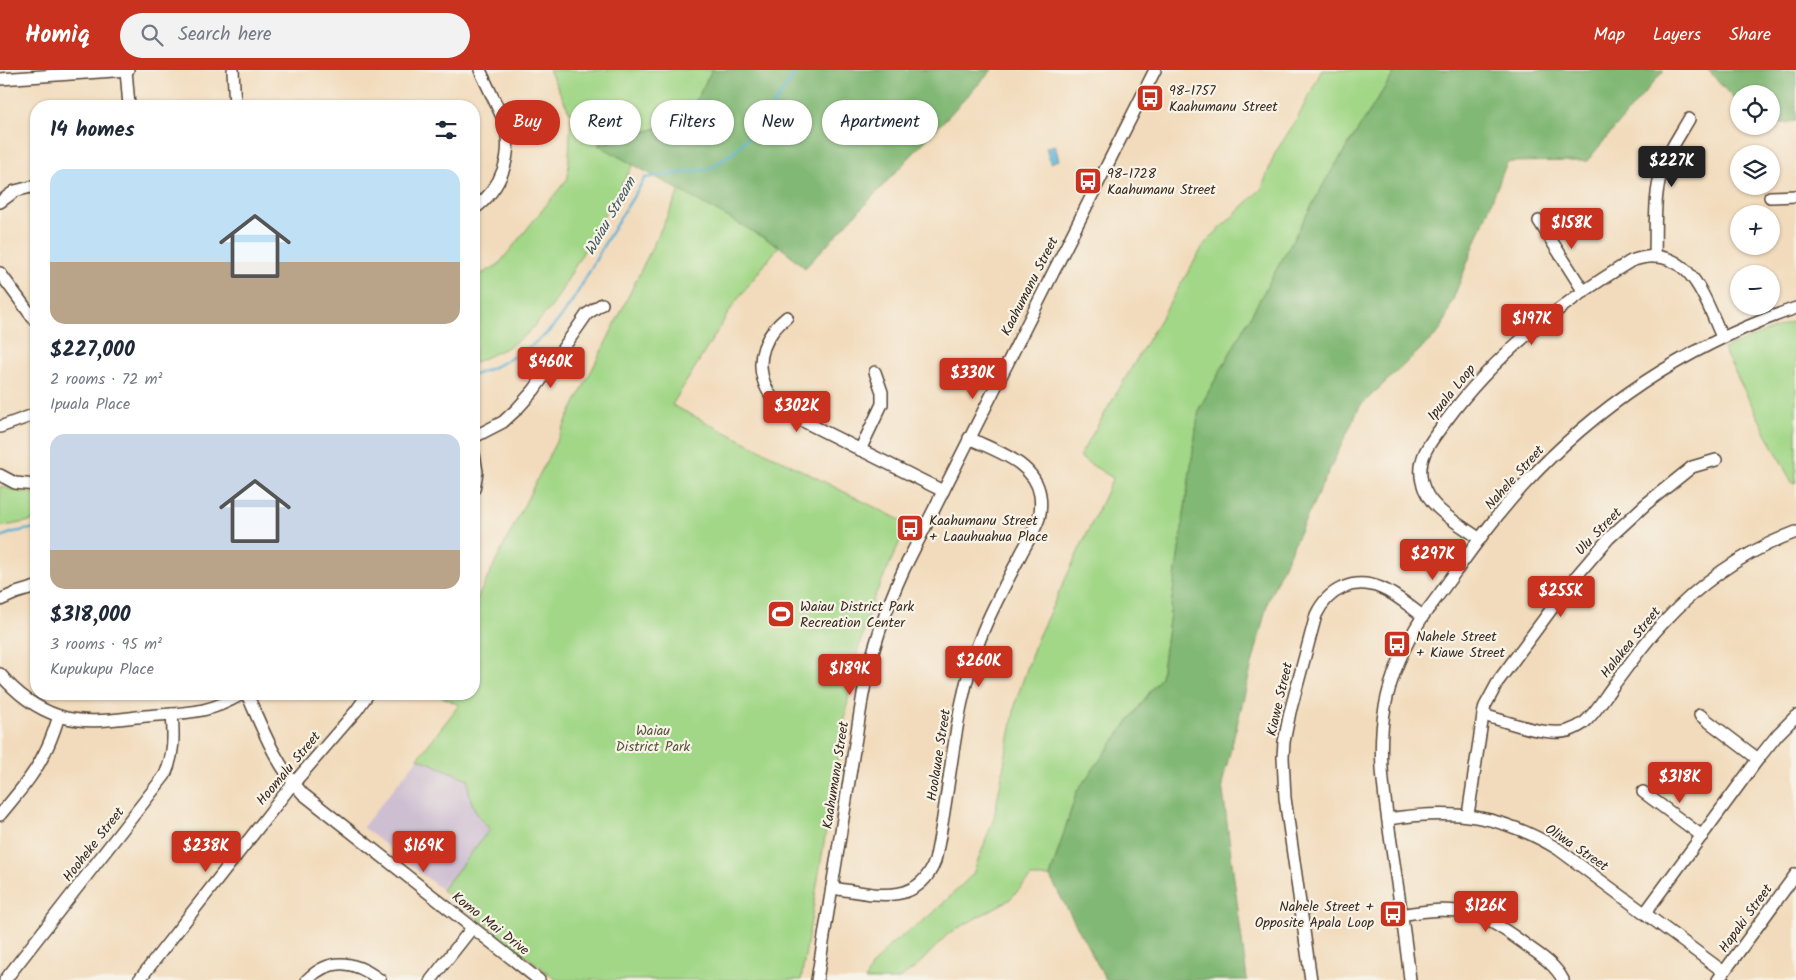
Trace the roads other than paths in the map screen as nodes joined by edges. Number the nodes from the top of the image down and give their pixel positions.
1 (127, 70) edge
2 (233, 70) edge
3 (480, 70) edge
4 (1155, 70) edge
5 (0, 79) edge
6 (129, 100) edge
7 (236, 100) edge
8 (1689, 119) dead end
9 (30, 187) edge
10 (1796, 196) edge
11 (1770, 197) dead end
12 (0, 202) edge
13 (480, 204) edge
14 (1539, 221) dead end
15 (1655, 256) junction
16 (0, 273) edge
17 (1584, 292) junction
18 (602, 304) dead end
19 (1796, 308) edge
20 (30, 314) edge
21 (787, 317) dead end
22 (1722, 337) junction
23 (876, 372) dead end
24 (30, 416) edge
25 (0, 427) edge
26 (480, 434) edge
27 (969, 438) junction
28 (860, 450) junction
29 (1716, 460) dead end
30 (0, 475) edge
31 (30, 483) edge
32 (943, 491) junction
33 (1796, 532) edge
34 (1480, 539) junction
35 (30, 589) edge
36 (0, 600) edge
37 (1423, 616) junction
38 (0, 674) edge
39 (228, 700) edge
40 (250, 700) edge
41 (364, 700) edge
42 (172, 714) junction
43 (1483, 715) junction
44 (1700, 715) dead end
45 (59, 716) junction
46 (1796, 716) edge
47 (1758, 759) junction
48 (294, 783) junction
49 (1643, 792) dead end
50 (1468, 815) junction
51 (0, 816) edge
52 (1388, 819) junction
53 (1702, 836) junction
54 (1796, 874) edge
55 (832, 888) junction
56 (1645, 913) junction
57 (1401, 915) junction
58 (472, 928) junction
59 (1721, 976) edge
60 (5, 980) edge
61 (140, 980) edge
62 (307, 980) edge
63 (380, 980) edge
64 (431, 980) edge
65 (539, 980) edge
66 (817, 980) edge
67 (1311, 980) edge
68 (1410, 980) edge
69 (1563, 980) edge

1 - 5 street
1 - 6 street
2 - 7 street
3 - 13 street
4 - 27 street, Kaahumanu Street
8 - 15 street
9 - 12 street
10 - 11 street
14 - 17 street
15 - 17 street, Ipuala Loop
15 - 22 street
16 - 20 street
17 - 34 street, Ipuala Loop
18 - 26 street
19 - 22 street, Nahele Street
21 - 28 street
22 - 34 street, Nahele Street
23 - 28 street
24 - 25 street
27 - 32 street, Kaahumanu Street
27 - 55 street, Hoolauae Street
28 - 32 street
29 - 43 street, Ulu Street
30 - 31 street
32 - 55 street, Kaahumanu Street
33 - 43 street, Halakea Street
34 - 37 street, Nahele Street
35 - 36 street
37 - 52 street, Nahele Street
37 - 67 street, Kiawe Street
38 - 45 street
39 - 42 street
40 - 48 street, Komo Mai Drive
41 - 48 street, Hoomalu Street
42 - 45 street
42 - 60 street, Hooheke Street
43 - 50 street, Ulu Street
44 - 47 street
45 - 51 street
46 - 47 street
47 - 53 street
48 - 58 street, Komo Mai Drive
48 - 61 street, Hoomalu Street
49 - 53 street
50 - 52 street, Oliwa Street
50 - 56 street, Oliwa Street
52 - 57 street, Nahele Street
53 - 56 street
54 - 59 street, Hapaki Street
55 - 66 street, Kaahumanu Street
56 - 59 street, Oliwa Street
57 - 68 street, Nahele Street
57 - 69 street
58 - 64 street
58 - 65 street, Komo Mai Drive
62 - 63 street

